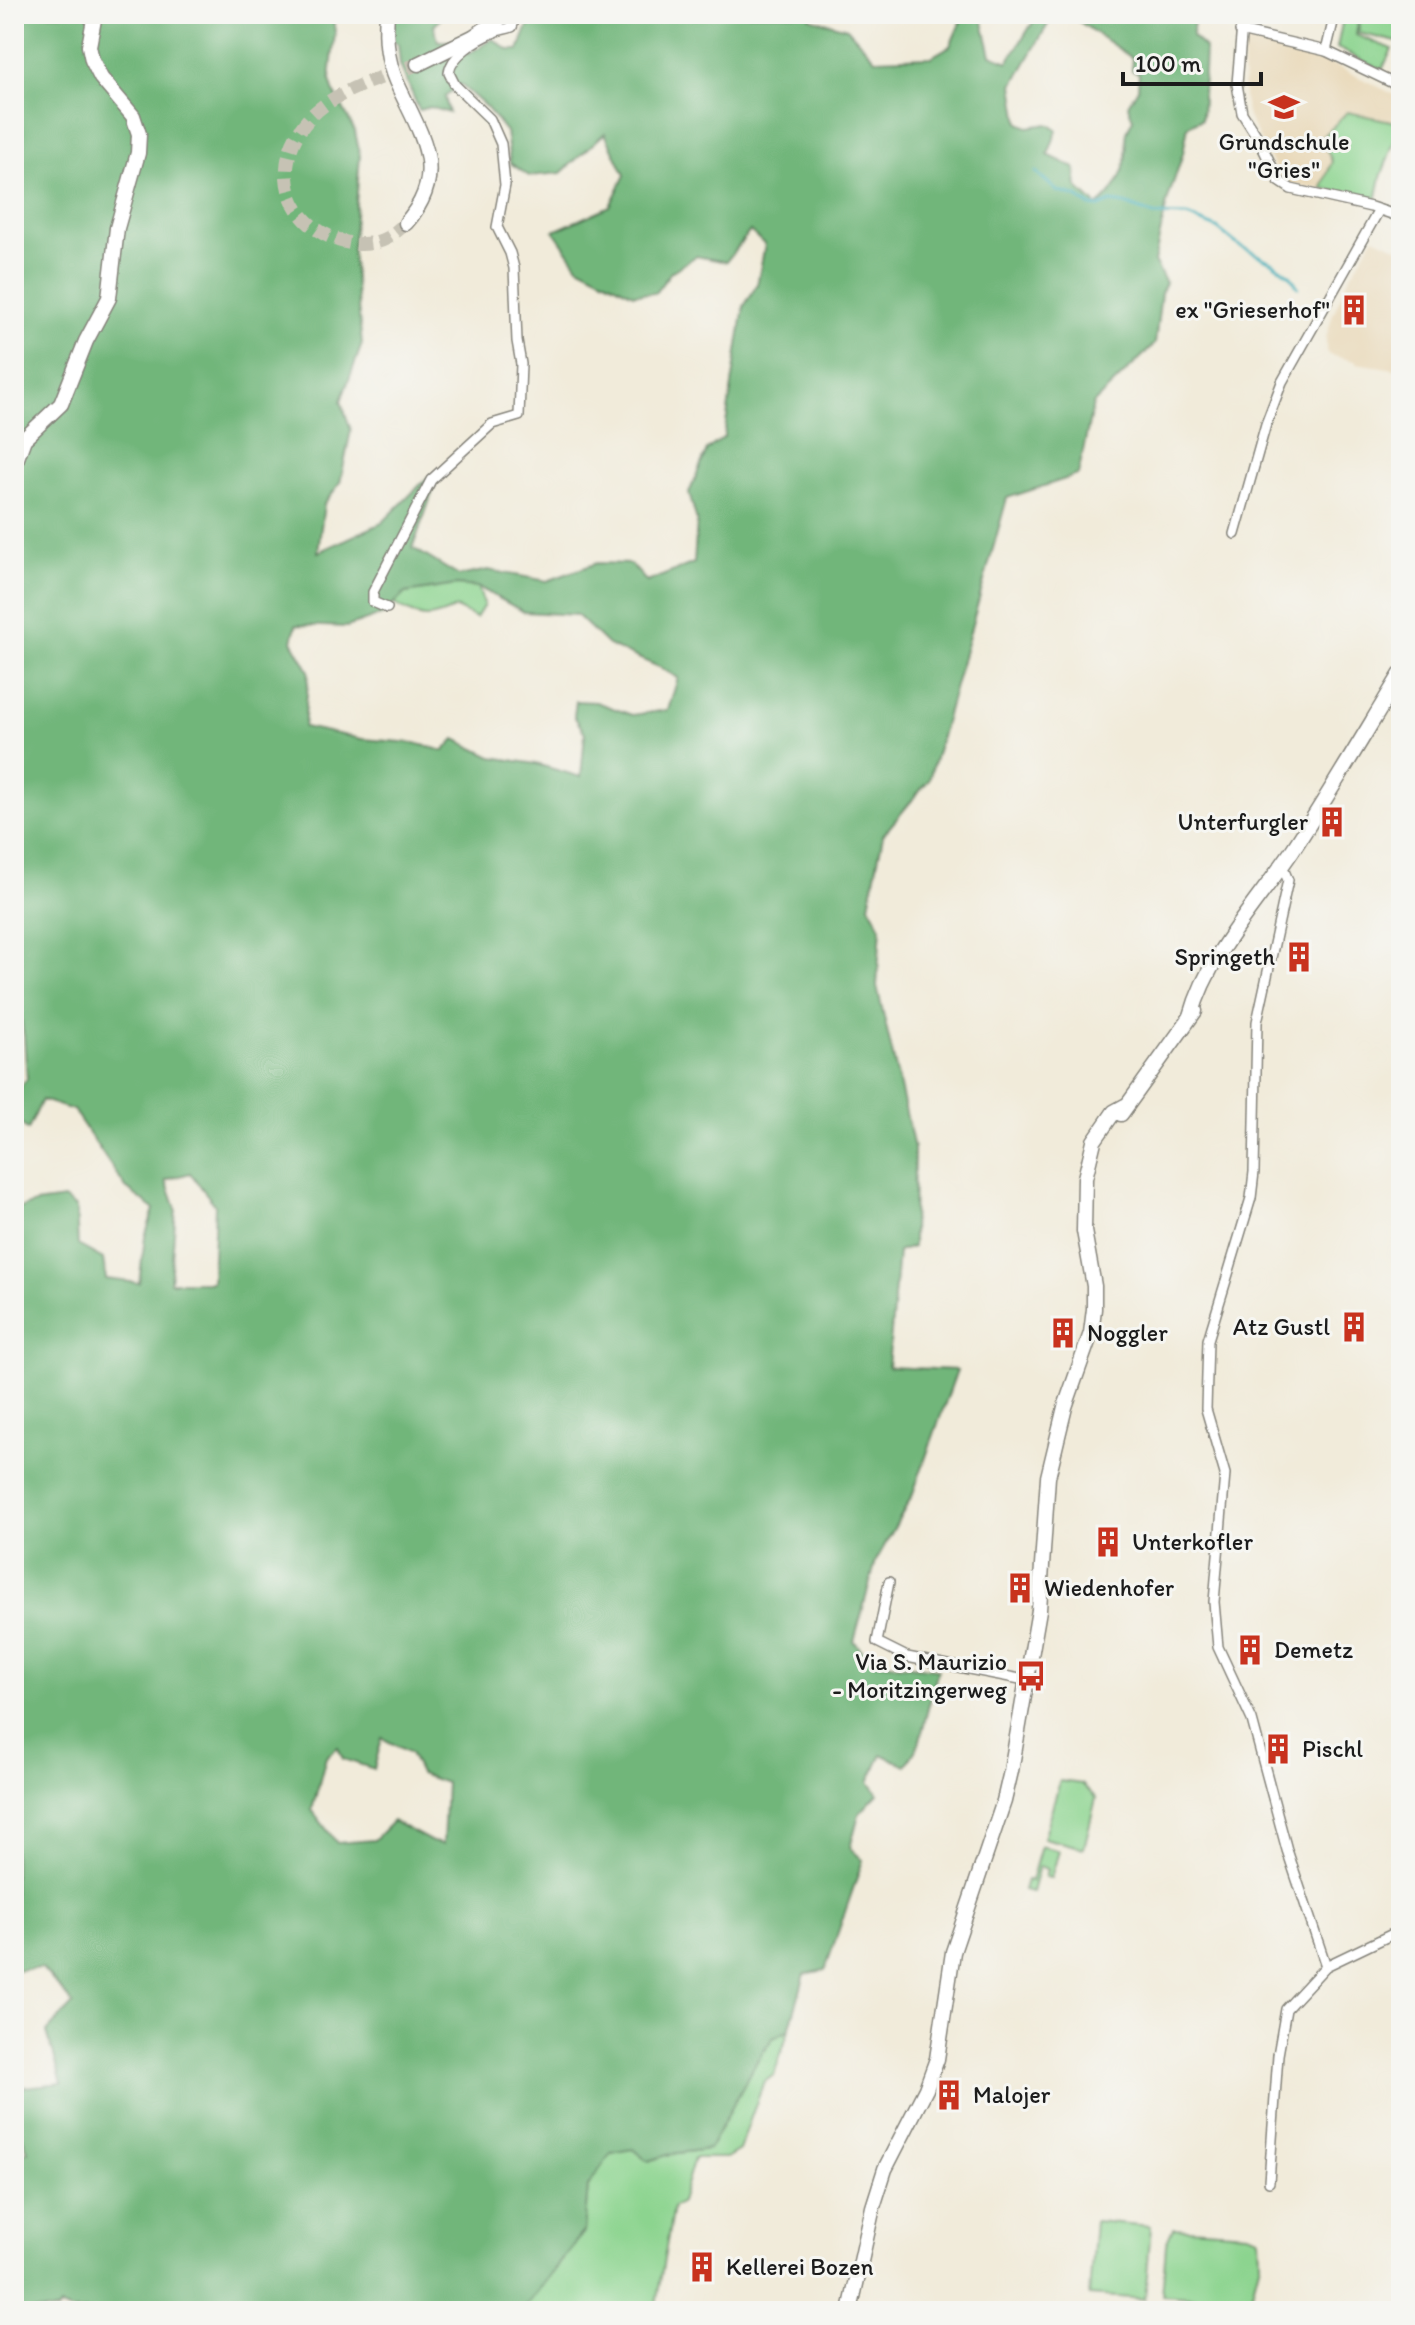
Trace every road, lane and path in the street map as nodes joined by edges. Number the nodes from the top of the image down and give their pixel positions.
1 (95, 14) edge
2 (387, 14) edge
3 (508, 14) edge
4 (1243, 14) edge
5 (1335, 14) edge
6 (1240, 31) junction
7 (1326, 51) junction
8 (418, 64) tunnel mouth
9 (1401, 87) edge
10 (1379, 210) junction
11 (1401, 217) edge
12 (406, 223) tunnel mouth
13 (14, 466) edge
14 (1235, 534) dead end
15 (387, 608) dead end
16 (1401, 674) edge
17 (1282, 866) junction
18 (889, 1582) dead end
19 (1031, 1681) junction
20 (1401, 1930) edge
21 (1326, 1966) junction
22 (1269, 2182) dead end
23 (850, 2311) edge

1 - 13 main road
2 - 12 main road
3 - 8 main road
3 - 15 street
4 - 6 street
5 - 7 street
6 - 7 street
6 - 10 street
7 - 9 street
10 - 11 street
10 - 14 street
16 - 17 main road
17 - 19 main road
17 - 21 street
18 - 19 street
19 - 23 main road
20 - 21 street
21 - 22 street

